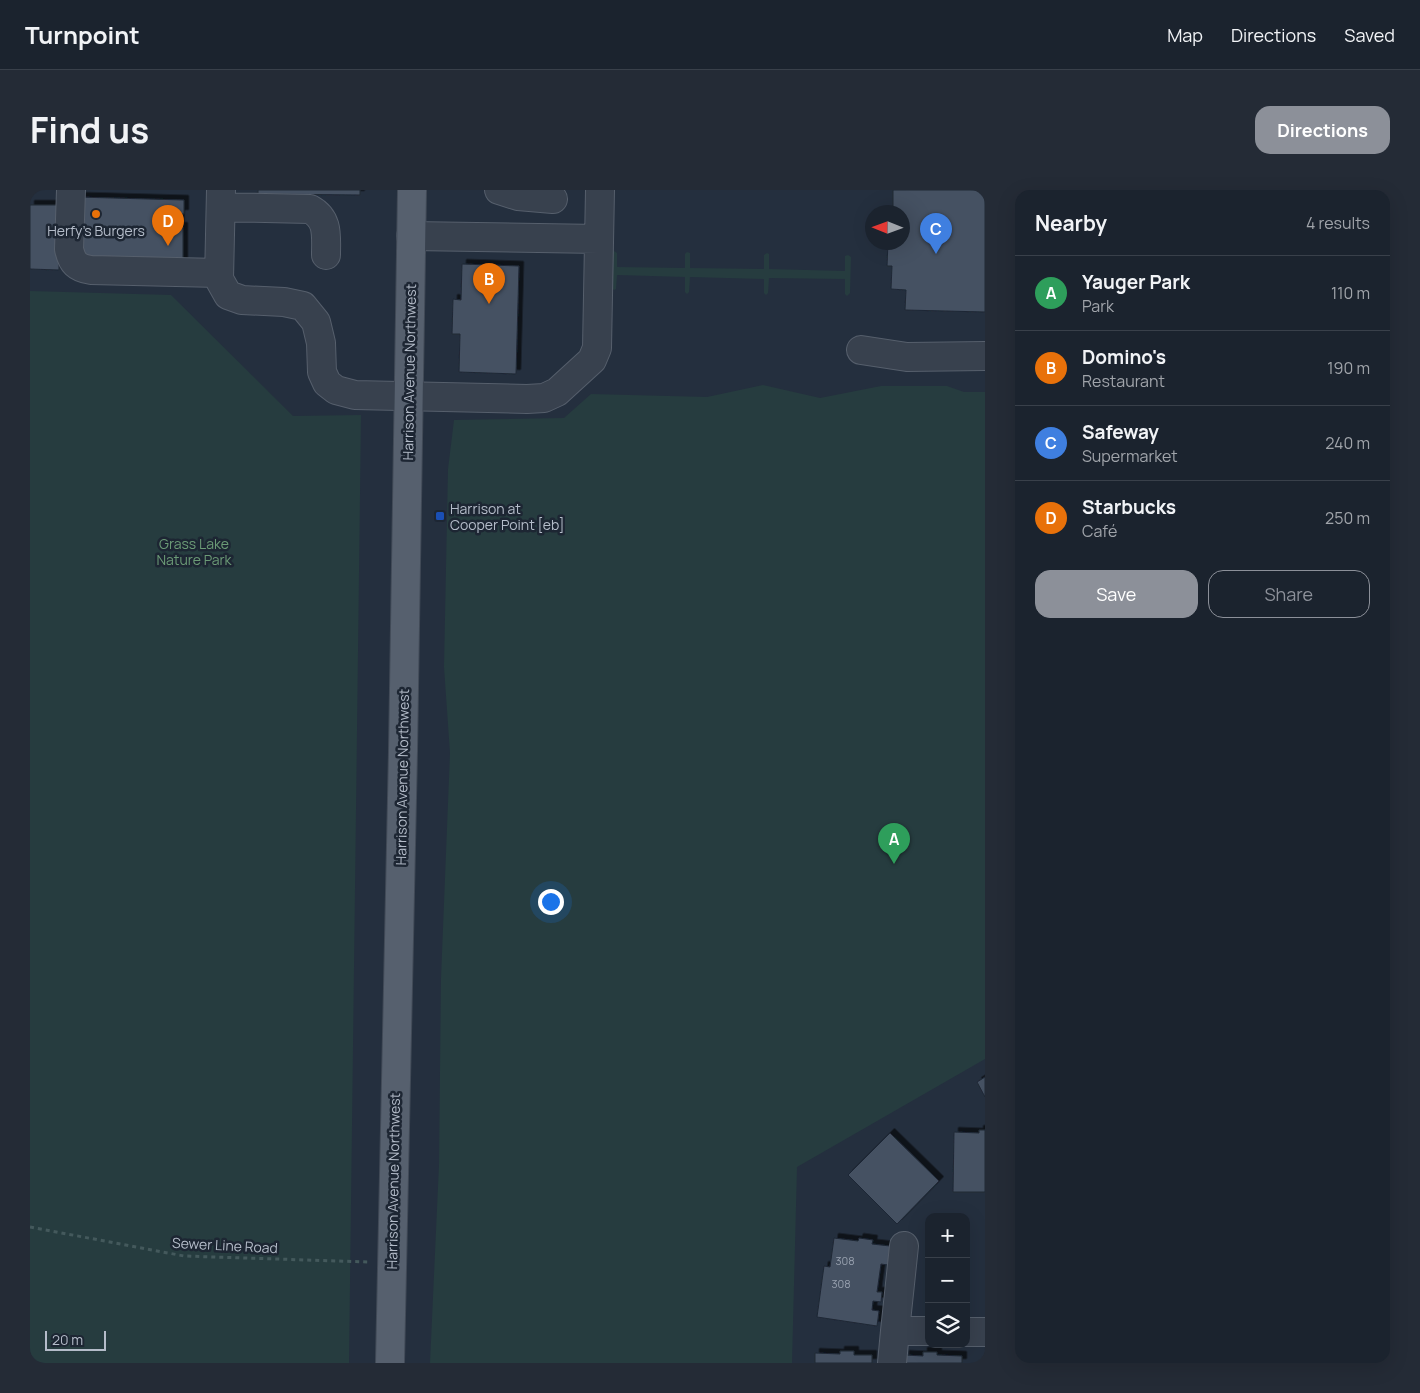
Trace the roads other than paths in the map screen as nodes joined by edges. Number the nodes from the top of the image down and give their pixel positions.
1 (71, 190) edge
2 (412, 190) edge
3 (499, 190) edge
4 (600, 190) edge
5 (221, 199) edge
6 (553, 199) dead end
7 (411, 236) junction
8 (599, 239) junction
9 (326, 255) dead end
10 (219, 273) junction
11 (861, 350) dead end
12 (985, 356) edge
13 (408, 395) junction
14 (904, 1246) dead end
15 (895, 1331) junction
16 (925, 1331) edge
17 (970, 1332) edge
18 (985, 1332) edge
19 (390, 1363) edge
20 (892, 1363) edge

1 - 10 street
2 - 7 main road, Harrison Avenue Northwest
3 - 6 street
4 - 8 street
5 - 9 street
5 - 10 street
7 - 8 street
7 - 13 main road, Harrison Avenue Northwest
8 - 13 street
10 - 13 street
11 - 12 street
13 - 19 main road, Harrison Avenue Northwest
14 - 15 street
15 - 16 street
15 - 20 street
17 - 18 street

